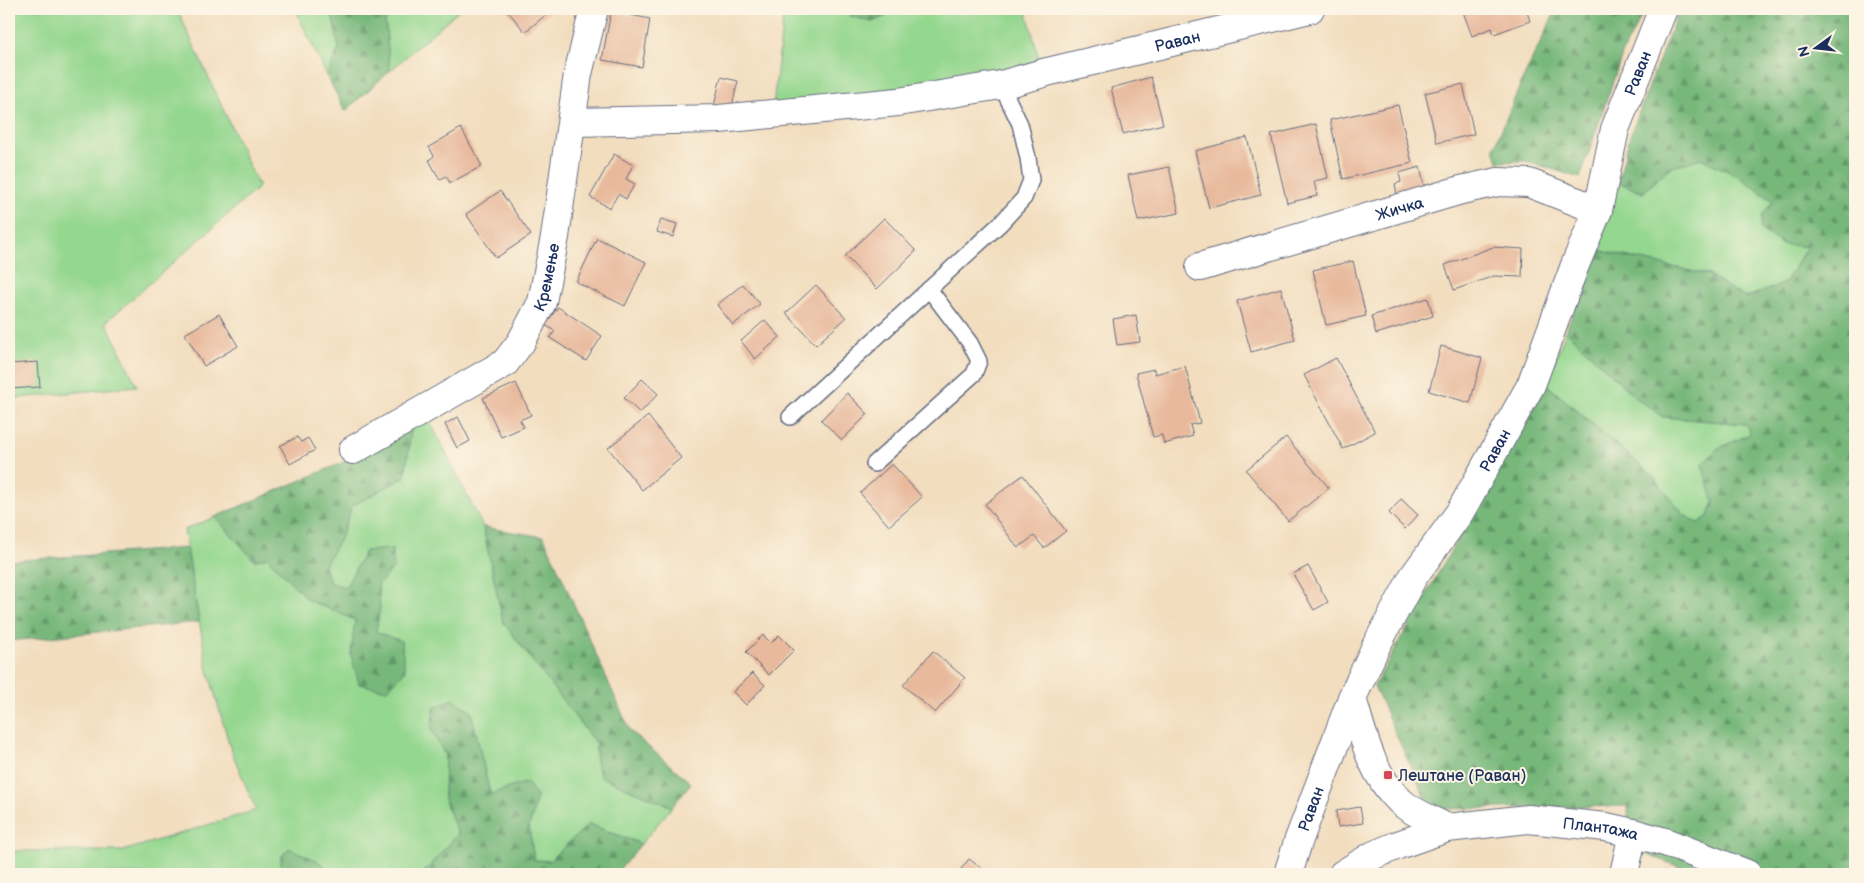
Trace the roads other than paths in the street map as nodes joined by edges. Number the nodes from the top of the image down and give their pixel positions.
1 (594, 9) edge
2 (1310, 9) edge
3 (1663, 9) edge
4 (1001, 85) junction
5 (572, 122) junction
6 (1598, 210) junction
7 (1200, 267) dead end
8 (929, 289) junction
9 (790, 417) dead end
10 (353, 450) dead end
11 (874, 464) dead end
12 (1352, 698) junction
13 (1447, 828) junction
14 (1633, 834) junction
15 (1288, 874) edge
16 (1343, 874) edge
17 (1624, 874) edge
18 (1747, 874) edge

1 - 5 street, Кремење
2 - 4 street, Раван
3 - 6 street, Раван
4 - 5 street, Раван
4 - 8 lane
5 - 10 street, Кремење
6 - 7 street, Жичка
6 - 12 street, Раван
8 - 9 lane
8 - 11 lane
12 - 13 street
12 - 15 street, Раван
13 - 14 street, Плантажа
13 - 16 street, Плантажа
14 - 17 street
14 - 18 street, Плантажа

